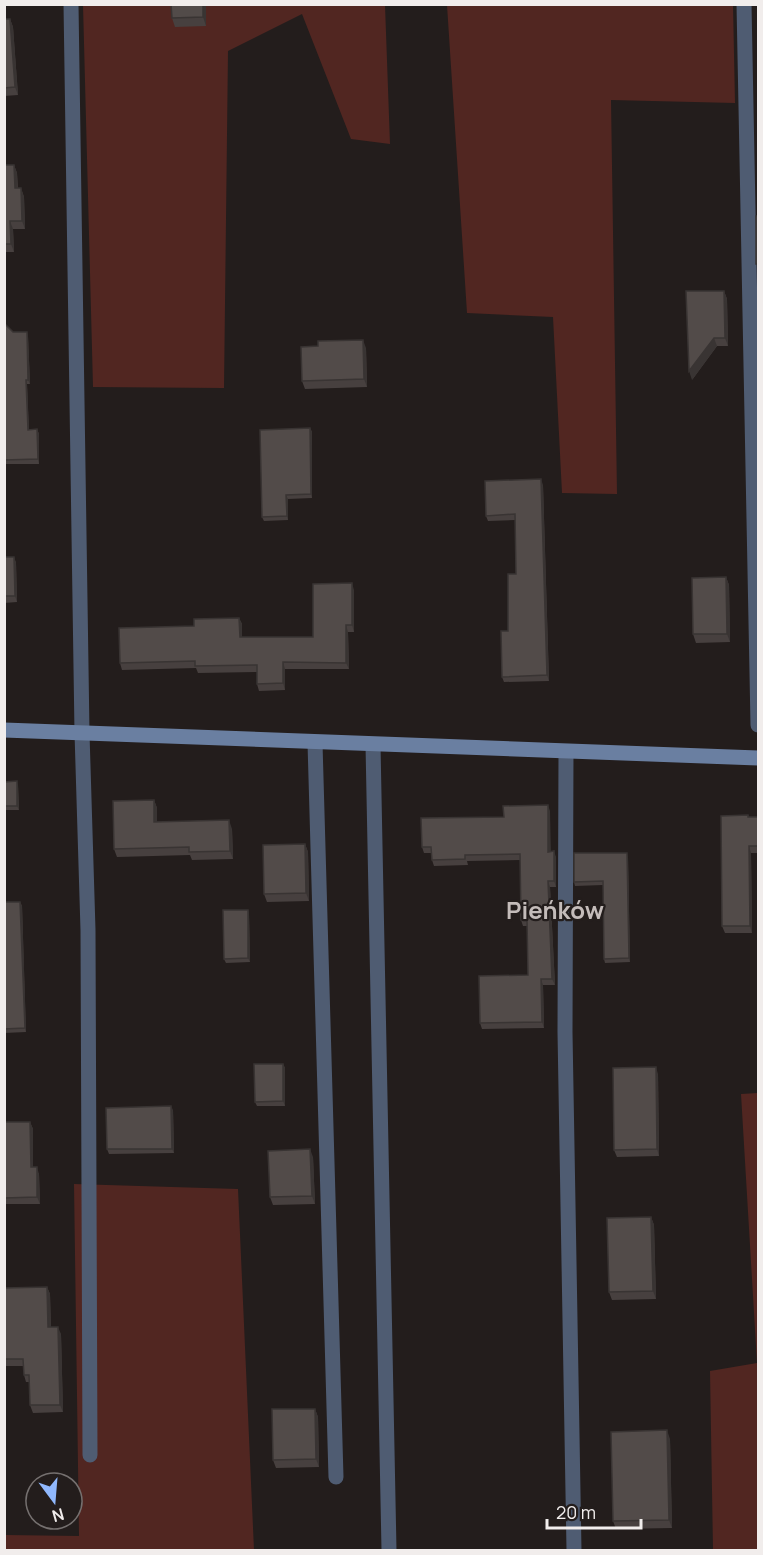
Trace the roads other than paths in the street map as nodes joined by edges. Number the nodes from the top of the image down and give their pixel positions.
1 (71, 4) edge
2 (744, 4) edge
3 (759, 725) edge
4 (4, 730) edge
5 (82, 733) junction
6 (315, 742) junction
7 (373, 745) junction
8 (566, 752) junction
9 (759, 758) edge
10 (90, 1455) dead end
11 (336, 1477) dead end
12 (389, 1551) edge
13 (574, 1551) edge

1 - 5 lane
2 - 3 lane
4 - 5 street
5 - 6 street
5 - 10 lane
6 - 7 street
6 - 11 lane
7 - 8 street
7 - 12 lane
8 - 9 street
8 - 13 lane

